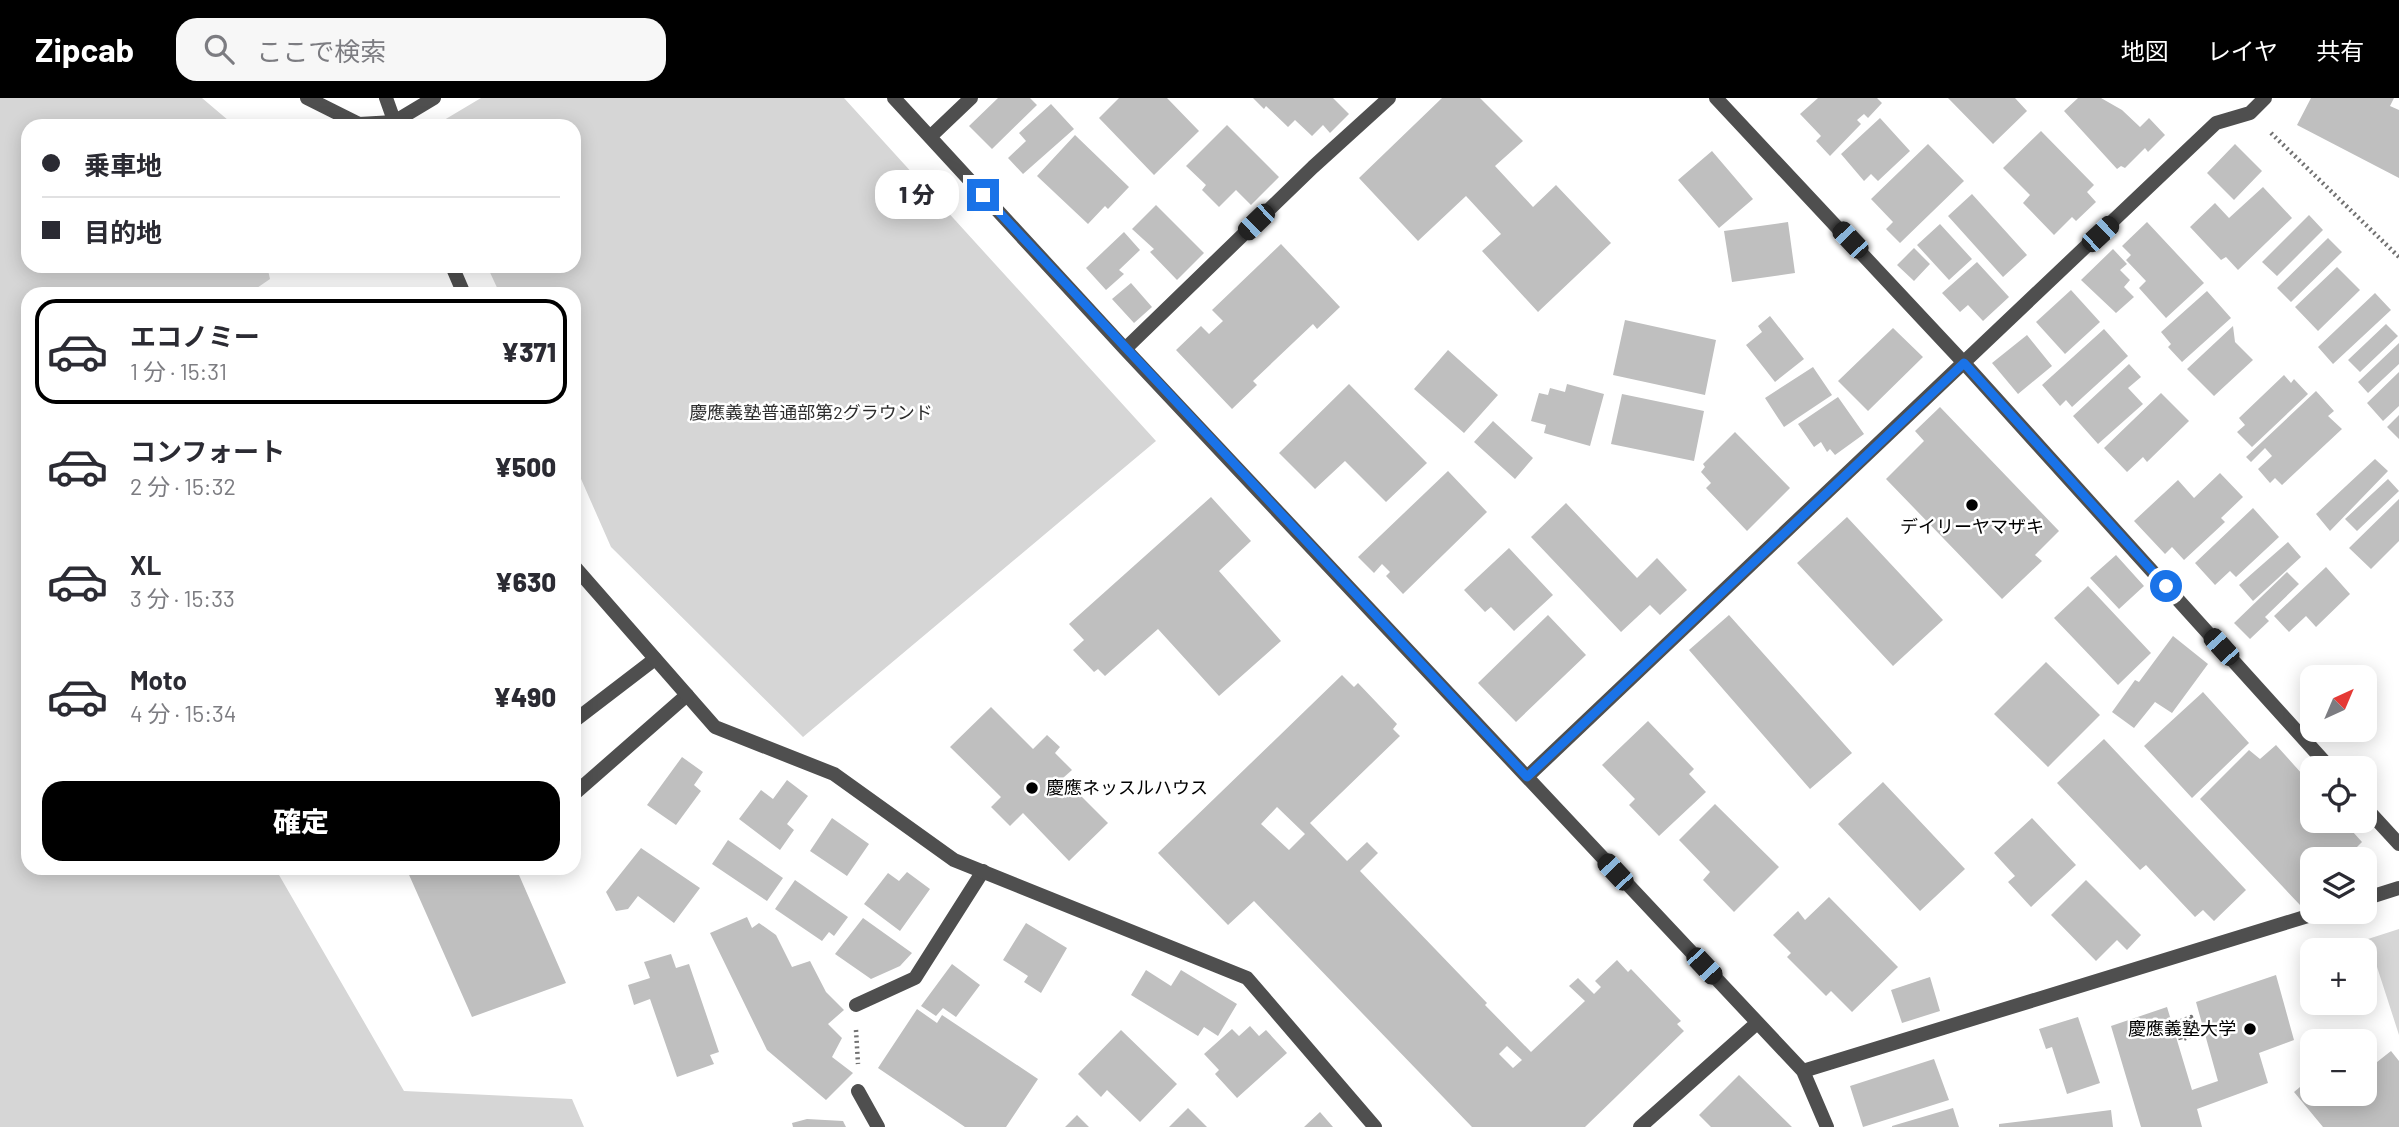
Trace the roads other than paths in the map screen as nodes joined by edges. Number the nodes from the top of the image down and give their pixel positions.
1 (307, 98) edge
2 (386, 98) edge
3 (434, 98) edge
4 (894, 98) edge
5 (971, 98) edge
6 (1389, 98) edge
7 (1716, 98) edge
8 (2265, 98) edge
9 (349, 119) edge
10 (393, 119) edge
11 (402, 119) edge
12 (930, 137) junction
13 (1125, 349) junction
14 (1964, 363) junction
15 (581, 574) edge
16 (655, 659) junction
17 (687, 695) junction
18 (581, 716) edge
19 (2319, 756) edge
20 (1527, 777) junction
21 (581, 788) edge
22 (2377, 820) edge
23 (2399, 844) edge
24 (983, 872) junction
25 (2399, 888) edge
26 (2377, 895) edge
27 (2300, 918) edge
28 (856, 1005) road end
29 (1757, 1023) junction
30 (1803, 1071) junction
31 (858, 1091) road end
32 (878, 1127) edge
33 (1375, 1127) edge
34 (1640, 1127) edge
35 (1827, 1127) edge

1 - 9 street
2 - 10 street
3 - 11 street
4 - 12 street
5 - 12 street
6 - 13 street
7 - 14 street
8 - 14 street
12 - 13 street
13 - 20 street
14 - 19 street
14 - 20 street
15 - 16 street
16 - 17 street
16 - 18 street
17 - 21 street
17 - 24 street
20 - 29 street
22 - 23 street
24 - 28 street
24 - 33 street
25 - 26 street
27 - 30 street
29 - 30 street
29 - 34 street
30 - 35 street
31 - 32 street

